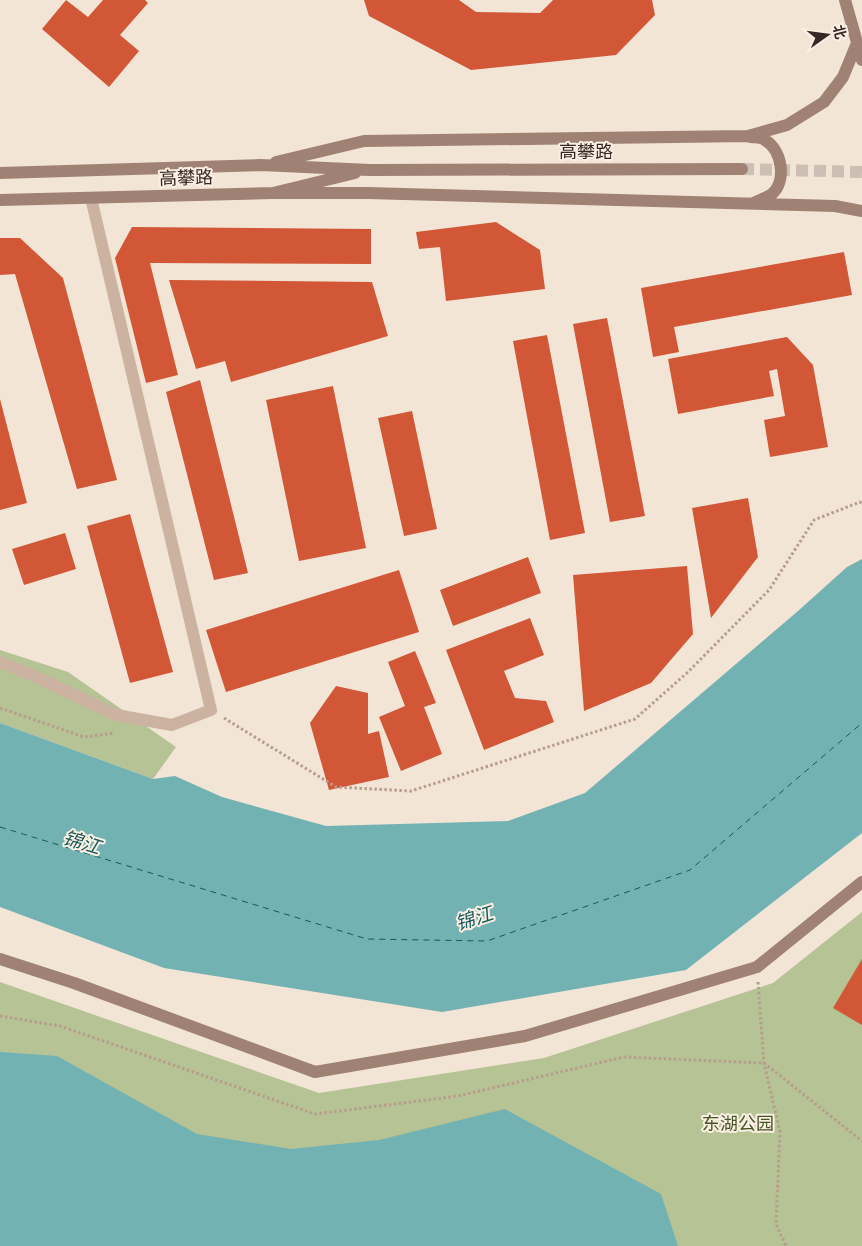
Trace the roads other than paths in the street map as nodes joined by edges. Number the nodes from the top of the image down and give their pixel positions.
1 (845, 0) edge
2 (857, 43) junction
3 (862, 60) edge
4 (748, 136) junction
5 (261, 165) junction
6 (742, 169) tunnel mouth
7 (370, 170) junction
8 (0, 173) edge
9 (273, 193) junction
10 (91, 198) junction
11 (0, 200) edge
12 (752, 204) junction
13 (862, 211) edge
14 (0, 662) edge
15 (862, 882) edge
16 (0, 959) edge

1 - 2 street
2 - 3 street
2 - 4 street
4 - 5 street
4 - 12 street
5 - 7 street, 高攀路
5 - 8 street, 高攀路
6 - 7 street, 高攀路
7 - 9 street, 高攀路
9 - 10 street, 高攀路
9 - 12 street
10 - 11 street, 高攀路
10 - 14 street
12 - 13 street
15 - 16 street

